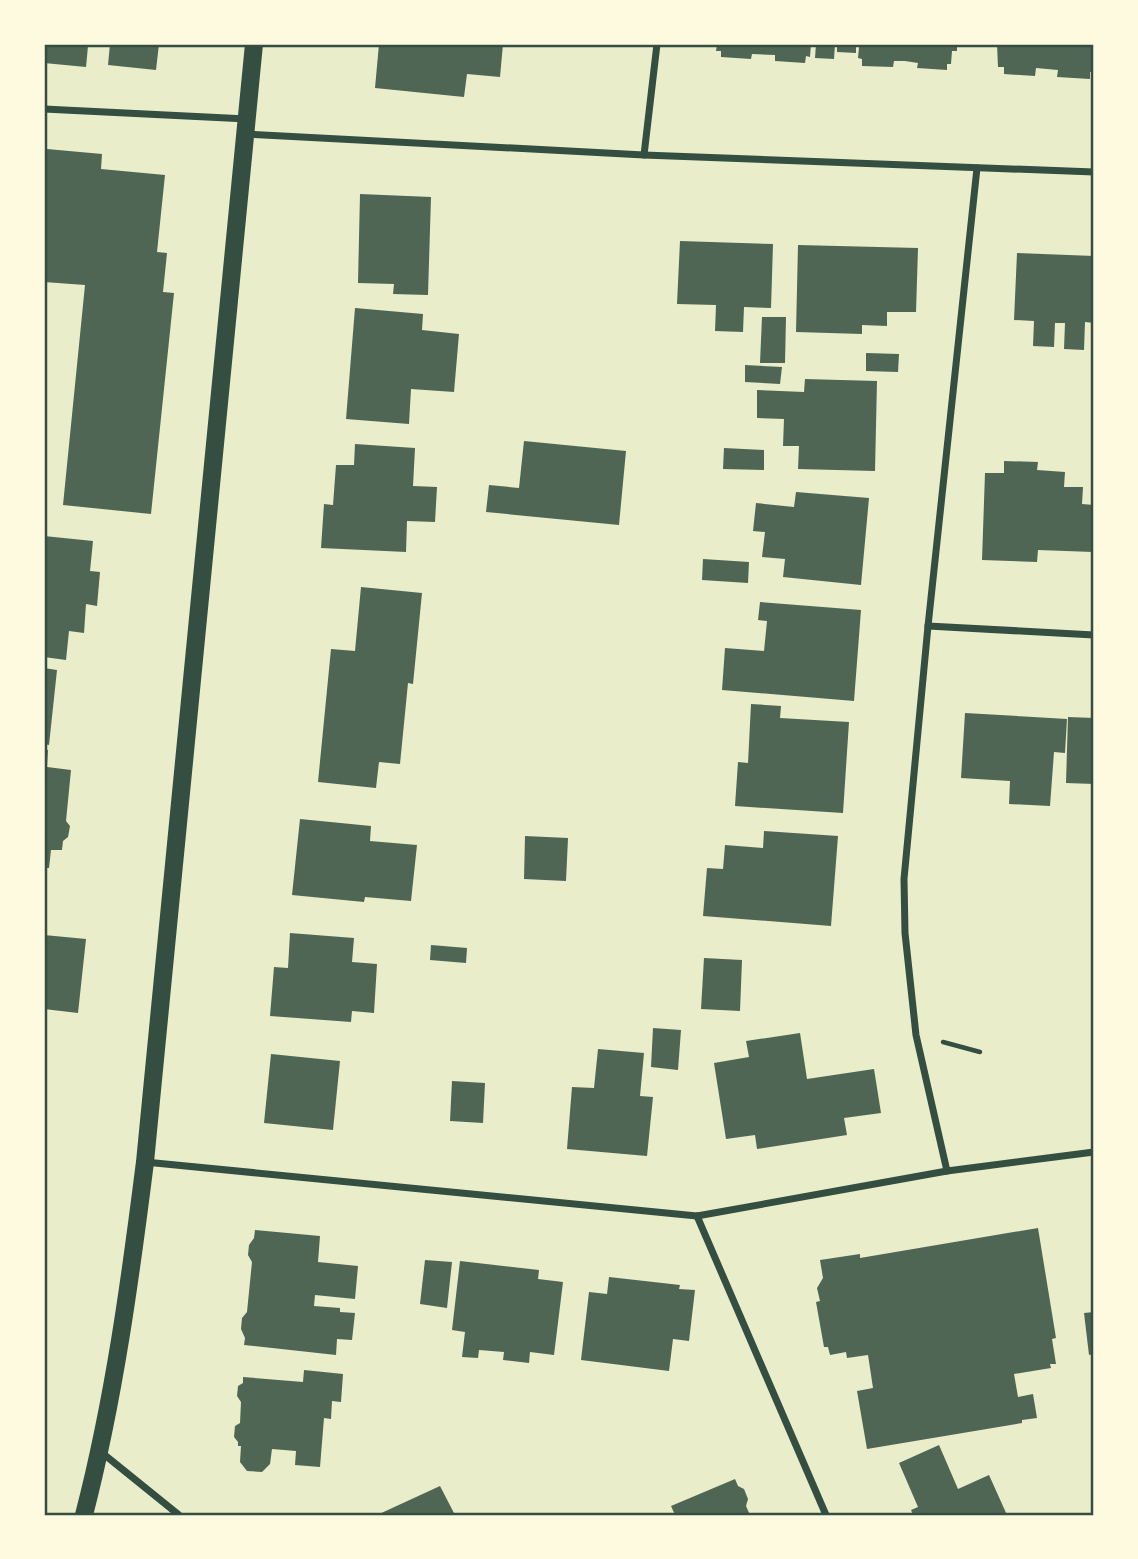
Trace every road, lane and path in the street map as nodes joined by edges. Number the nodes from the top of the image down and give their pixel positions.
1 (254, 44) edge
2 (657, 44) edge
3 (44, 109) edge
4 (246, 127) junction
5 (644, 155) junction
6 (976, 168) junction
7 (1094, 172) edge
8 (928, 626) junction
9 (1094, 635) edge
10 (916, 1035) junction
11 (980, 1052) dead end
12 (1094, 1152) edge
13 (145, 1162) junction
14 (947, 1171) junction
15 (697, 1216) junction
16 (100, 1452) junction
17 (84, 1515) edge
18 (179, 1515) edge
19 (826, 1515) edge

1 - 4 main road
2 - 5 street
3 - 4 street
4 - 5 street
4 - 13 main road
5 - 6 street
6 - 7 street
6 - 8 street
8 - 9 street
8 - 10 street
10 - 11 path
10 - 14 street
12 - 14 street
13 - 15 street
13 - 16 main road
14 - 15 street
15 - 19 street
16 - 17 main road
16 - 18 street

